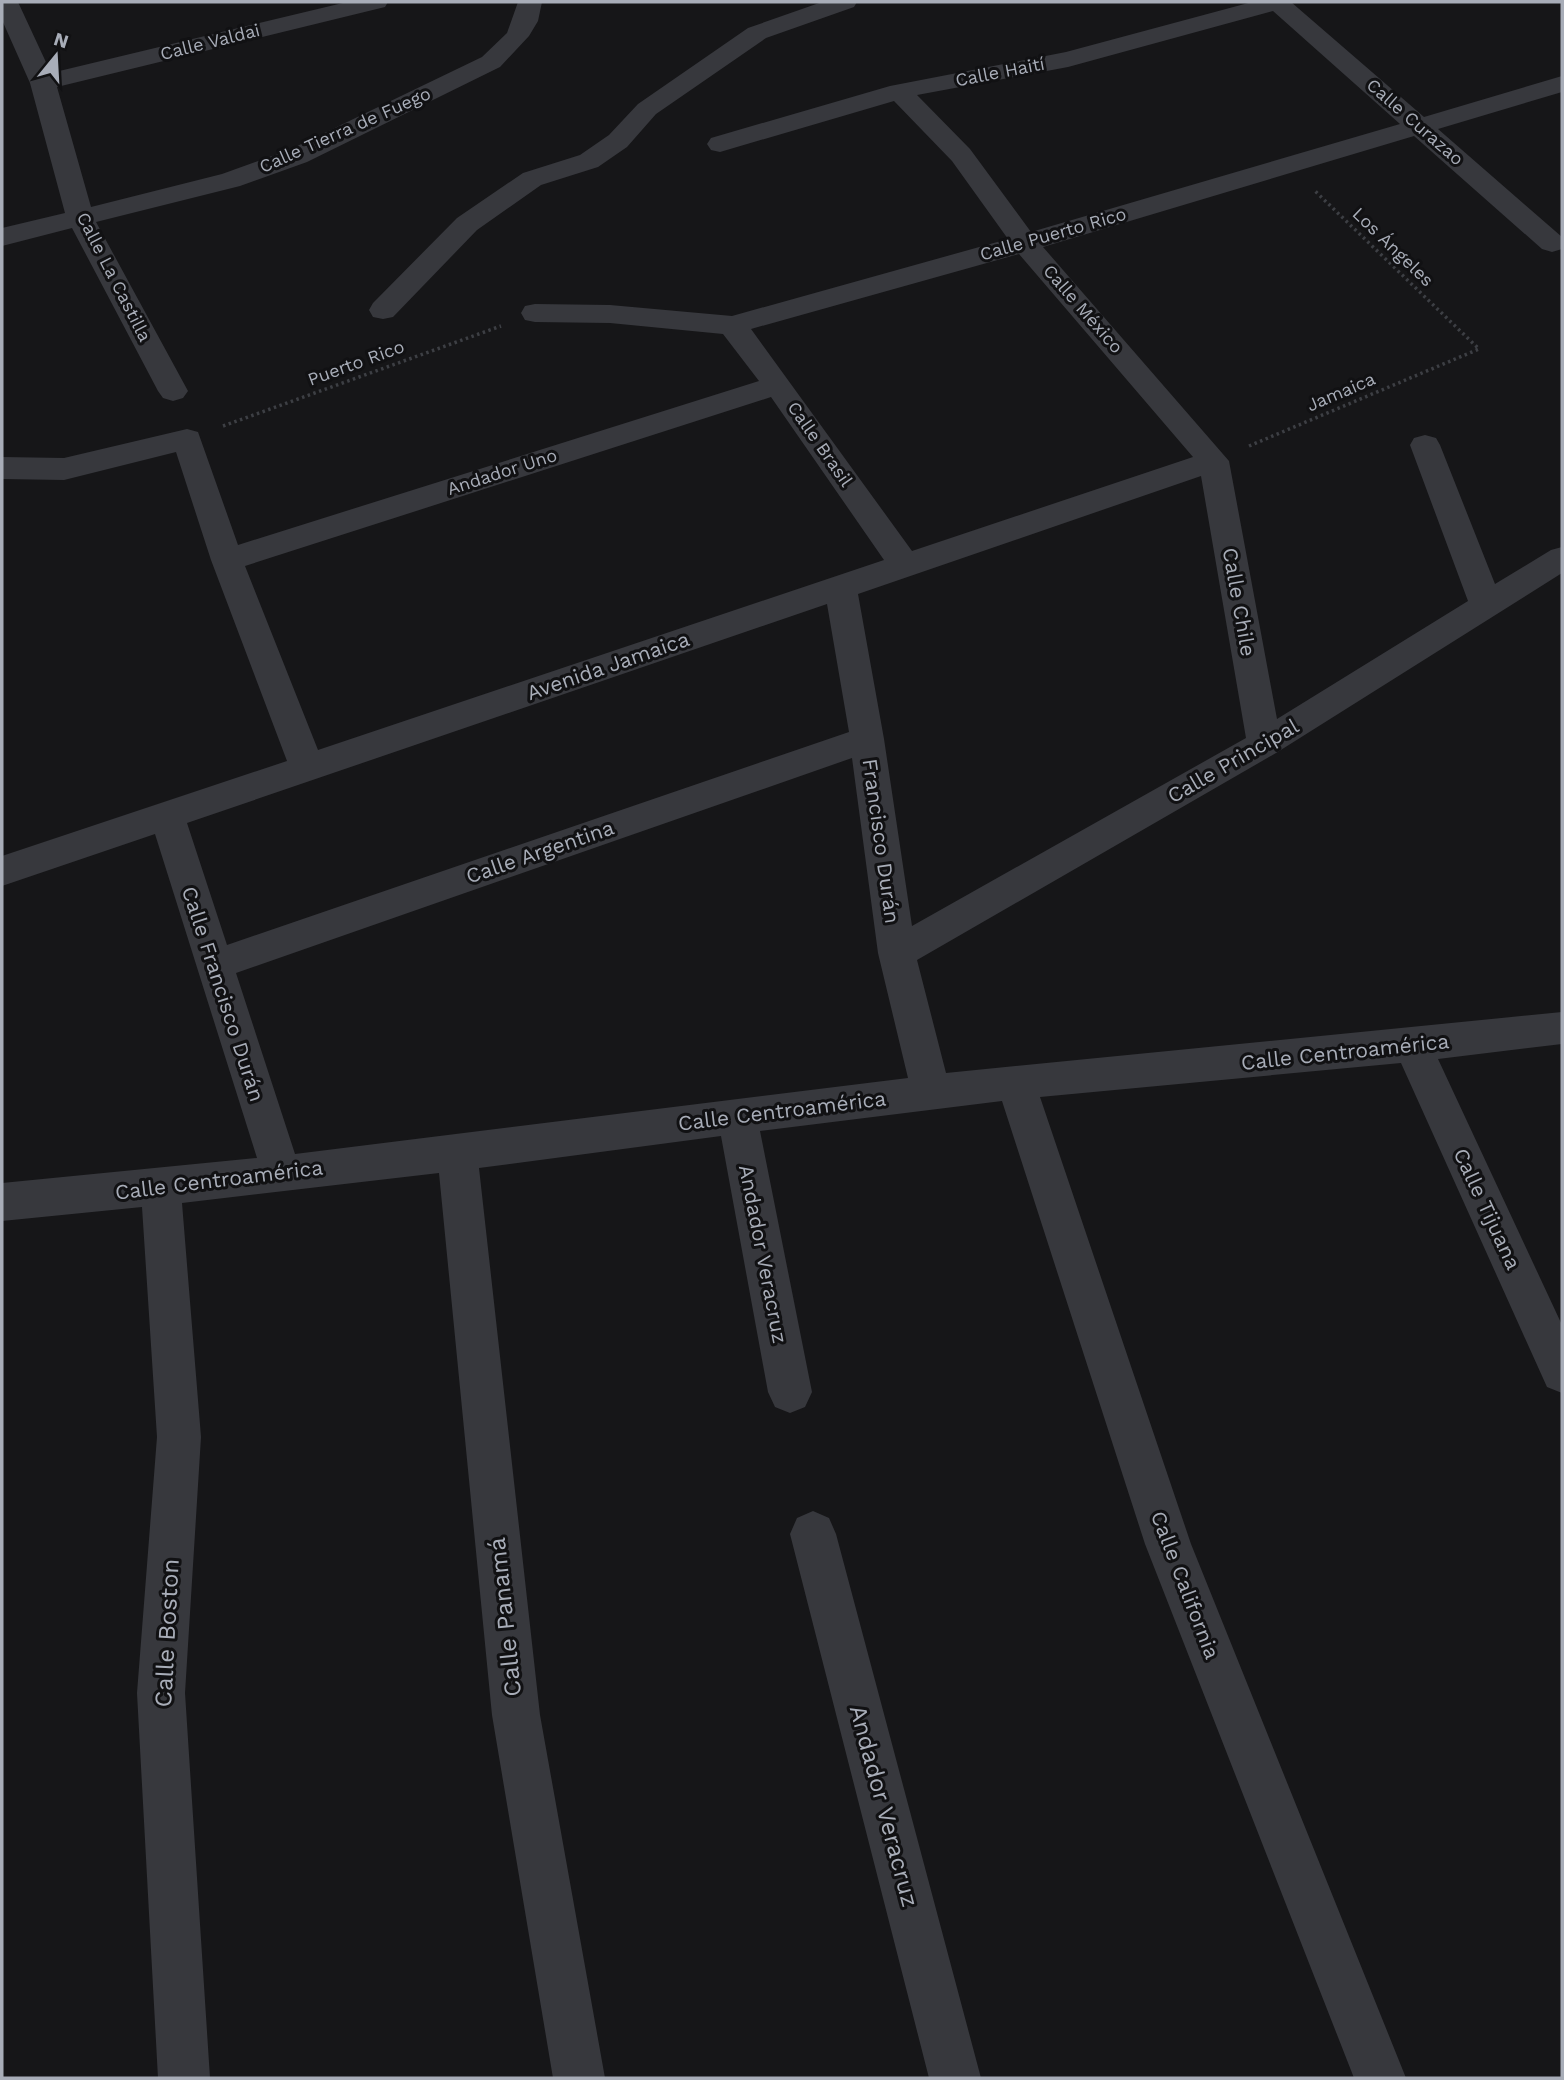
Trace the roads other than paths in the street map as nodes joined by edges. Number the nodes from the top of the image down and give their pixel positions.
1 (6, 2) edge
2 (376, 2) edge
3 (530, 2) edge
4 (845, 2) edge
5 (1278, 2) edge
6 (43, 83) junction
7 (1562, 84) edge
8 (899, 91) junction
9 (1421, 127) junction
10 (720, 144) dead end
11 (80, 217) junction
12 (2, 237) edge
13 (1025, 243) junction
14 (1552, 243) dead end
15 (383, 310) dead end
16 (535, 313) road end
17 (732, 325) junction
18 (778, 385) junction
19 (173, 391) dead end
20 (1425, 445) dead end
21 (1214, 461) junction
22 (2, 468) edge
23 (1562, 558) edge
24 (227, 560) junction
25 (905, 565) junction
26 (841, 588) junction
27 (1486, 604) junction
28 (867, 739) junction
29 (1265, 744) junction
30 (307, 768) junction
31 (167, 815) junction
32 (2, 871) edge
33 (897, 953) junction
34 (214, 965) junction
35 (1562, 1028) edge
36 (1413, 1047) junction
37 (1015, 1082) junction
38 (931, 1092) junction
39 (737, 1116) junction
40 (457, 1152) junction
41 (281, 1172) junction
42 (161, 1189) junction
43 (2, 1202) edge
44 (1562, 1372) edge
45 (790, 1392) dead end
46 (813, 1534) dead end
47 (184, 2078) edge
48 (579, 2078) edge
49 (955, 2078) edge
50 (1380, 2078) edge

1 - 6 street, Calle La Castilla
2 - 6 street, Calle Valdai
3 - 11 street, Calle Tierra de Fuego
4 - 15 street
5 - 8 street, Calle Haití
5 - 9 street, Calle Curazao
6 - 11 street, Calle La Castilla
7 - 9 street, Calle Puerto Rico
8 - 10 street, Calle Haití
8 - 13 street, Calle México
9 - 13 street, Calle Puerto Rico
9 - 14 street, Calle Curazao
11 - 12 street, Calle Tierra de Fuego
11 - 19 street, Calle La Castilla
13 - 17 street, Calle Puerto Rico
13 - 21 street, Calle México
16 - 17 street, Calle Puerto Rico
17 - 18 street, Calle Brasil
18 - 24 street, Andador Uno
18 - 25 street, Calle Brasil
20 - 27 street
21 - 25 street, Avenida Jamaica
21 - 29 street, Calle Chile
22 - 24 street
23 - 27 street, Calle Principal
24 - 30 street
25 - 26 street, Avenida Jamaica
26 - 28 street, Francisco Durán
26 - 30 street, Avenida Jamaica
27 - 29 street, Calle Principal
28 - 33 street, Francisco Durán
28 - 34 street, Calle Argentina
29 - 33 street, Calle Principal
30 - 31 street, Avenida Jamaica
31 - 32 street, Avenida Jamaica
31 - 34 street, Calle Francisco Durán
33 - 38 street, Francisco Durán
34 - 41 street, Calle Francisco Durán
35 - 36 street, Calle Centroamérica
36 - 37 street, Calle Centroamérica
36 - 44 street, Calle Tijuana
37 - 38 street, Calle Centroamérica
37 - 50 street, Calle California
38 - 39 street, Calle Centroamérica
39 - 40 street, Calle Centroamérica
39 - 45 street, Andador Veracruz
40 - 41 street, Calle Centroamérica
40 - 48 street, Calle Panamá
41 - 42 street, Calle Centroamérica
42 - 43 street, Calle Centroamérica
42 - 47 street, Calle Boston
46 - 49 street, Andador Veracruz

